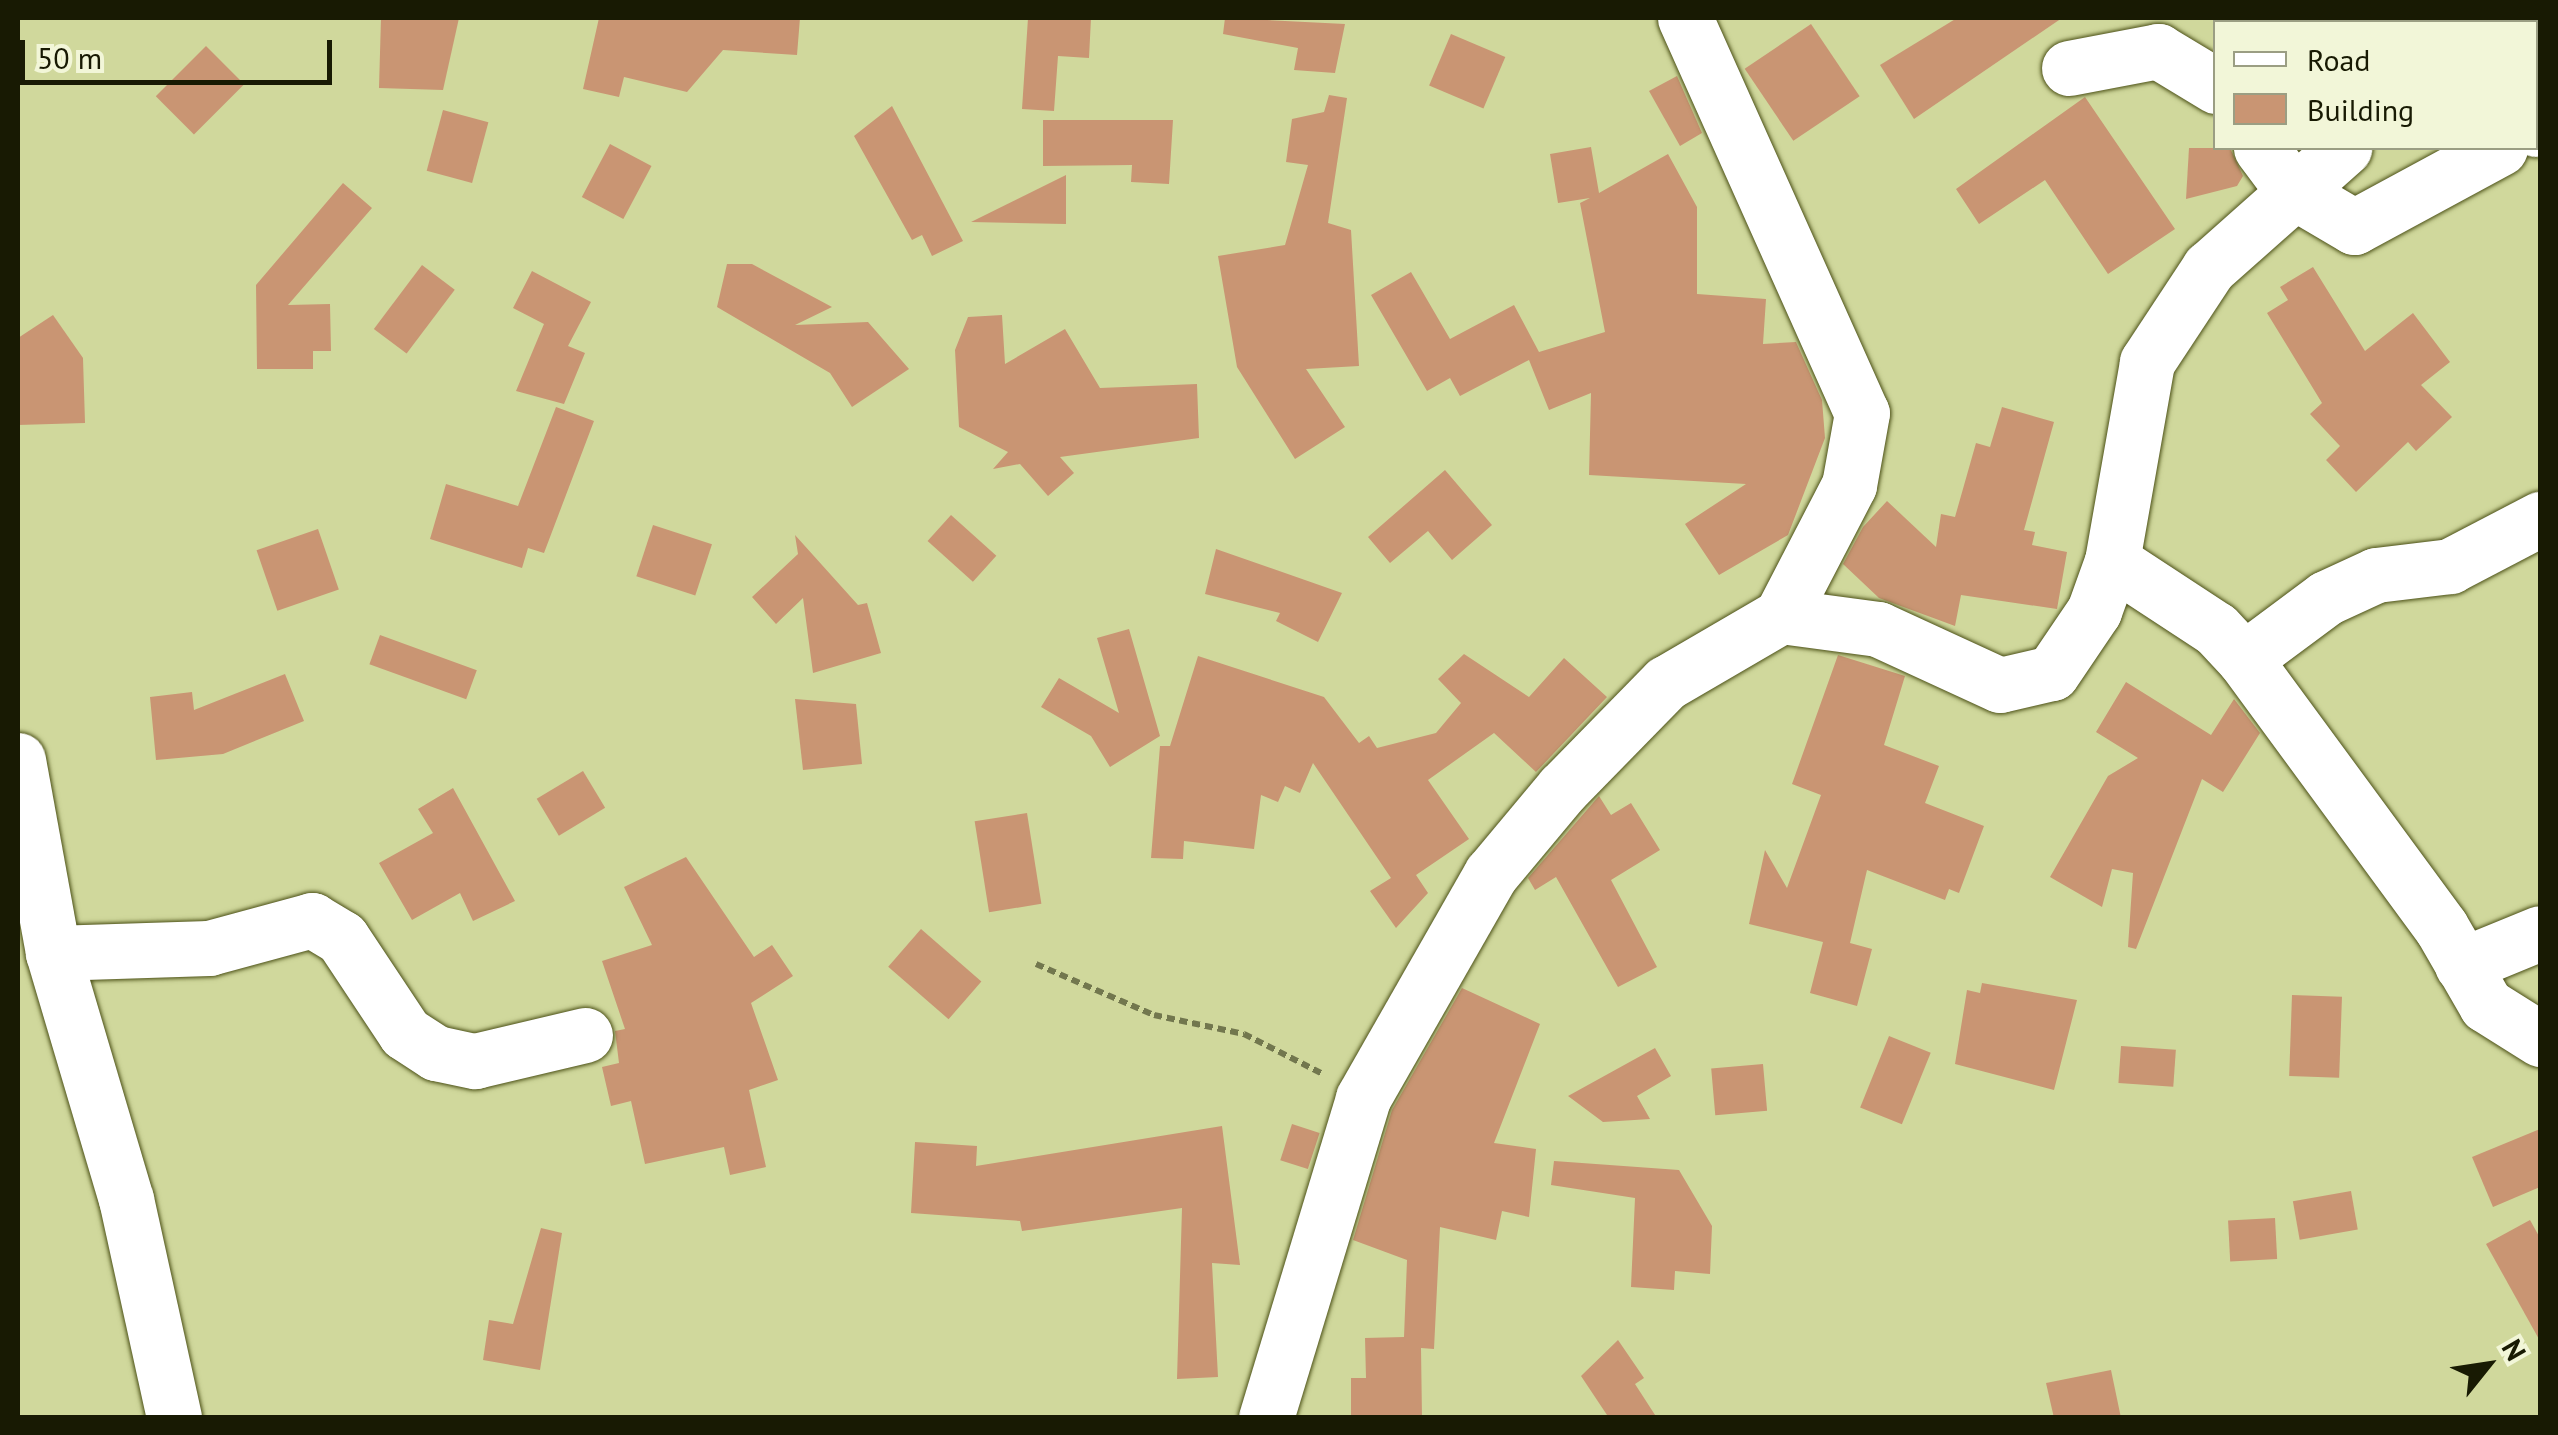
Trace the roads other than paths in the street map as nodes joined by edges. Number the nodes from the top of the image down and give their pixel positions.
1 (1685, 18) edge
2 (2069, 68) dead end
3 (2213, 84) edge
4 (2262, 150) edge
5 (2342, 150) edge
6 (2496, 150) edge
7 (2293, 192) junction
8 (2540, 518) edge
9 (2112, 562) junction
10 (1781, 616) junction
11 (2244, 659) junction
12 (18, 760) edge
13 (2540, 934) edge
14 (54, 953) junction
15 (2462, 965) junction
16 (585, 1035) dead end
17 (2540, 1039) edge
18 (174, 1418) edge
19 (1266, 1418) edge

1 - 10 street
2 - 3 street
4 - 7 street
5 - 7 street
6 - 7 street
7 - 9 street
8 - 11 street
9 - 10 street
9 - 11 street
10 - 19 street
11 - 15 street
12 - 14 street
13 - 15 street
14 - 16 street
14 - 18 street
15 - 17 street

